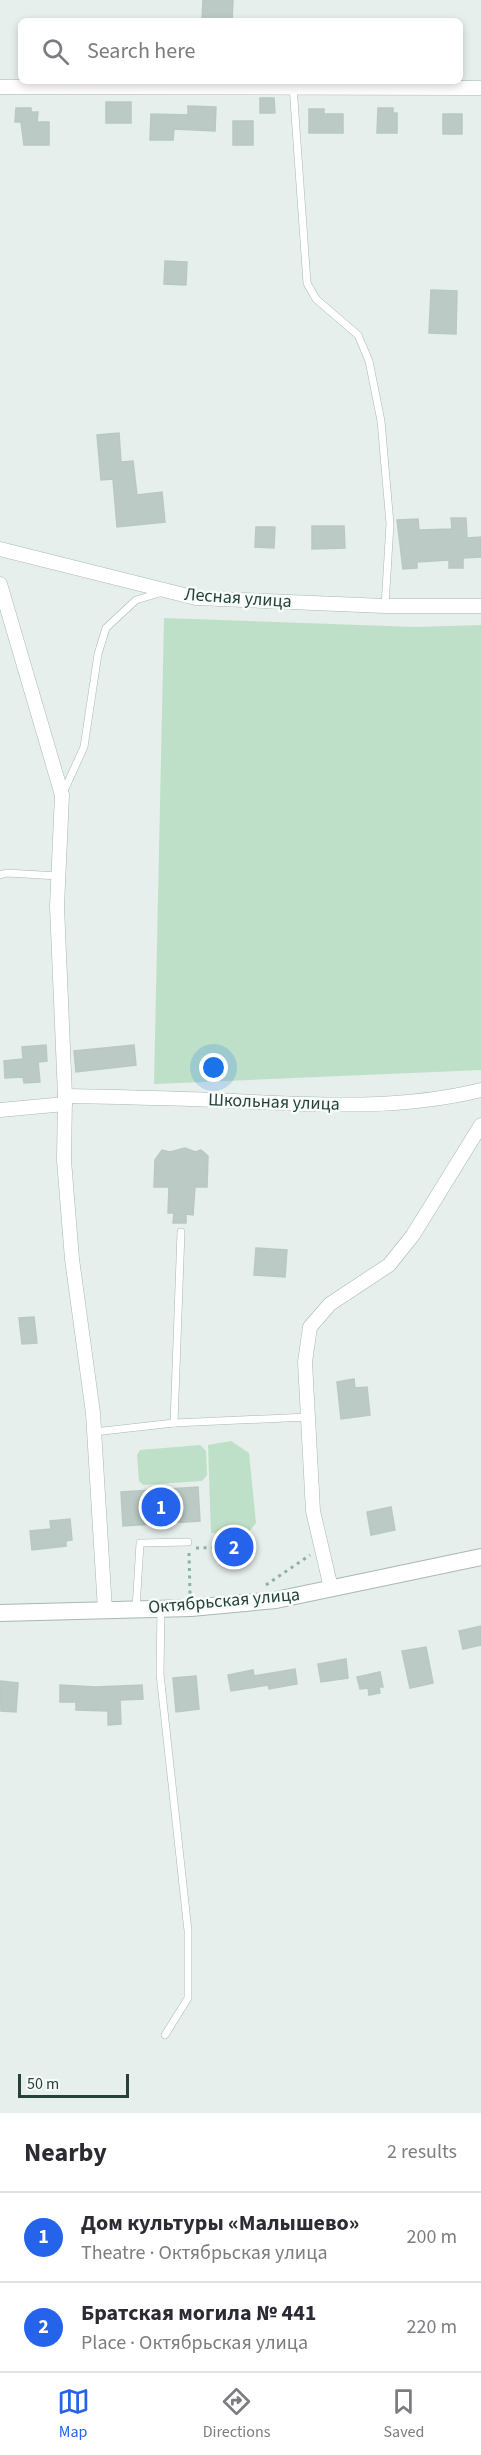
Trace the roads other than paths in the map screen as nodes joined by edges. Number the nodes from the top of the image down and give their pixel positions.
1 (292, 86) junction
2 (0, 87) edge
3 (481, 88) edge
4 (0, 549) edge
5 (0, 584) edge
6 (167, 591) junction
7 (385, 606) junction
8 (481, 606) edge
9 (62, 795) junction
10 (0, 875) edge
11 (58, 876) junction
12 (481, 1090) edge
13 (65, 1100) junction
14 (0, 1110) edge
15 (481, 1125) edge
16 (181, 1232) dead end
17 (308, 1417) junction
18 (174, 1423) junction
19 (94, 1431) junction
20 (188, 1542) dead end
21 (481, 1557) edge
22 (331, 1588) junction
23 (161, 1608) junction
24 (136, 1609) junction
25 (105, 1610) junction
26 (0, 1613) edge
27 (165, 2035) dead end

1 - 2 street
1 - 3 street
1 - 7 lane
4 - 6 street, Лесная улица
5 - 9 street
6 - 7 street, Лесная улица
6 - 9 lane
7 - 8 street, Лесная улица
9 - 11 street
10 - 11 lane
11 - 13 street
12 - 13 street, Школьная улица
13 - 14 street, Школьная улица
13 - 19 street
15 - 17 street
16 - 18 lane
17 - 18 lane
17 - 22 street
18 - 19 lane
19 - 25 street
20 - 24 lane
21 - 22 street, Октябрьская улица
22 - 23 street, Октябрьская улица
23 - 24 street, Октябрьская улица
23 - 27 lane
24 - 25 street, Октябрьская улица
25 - 26 street, Октябрьская улица

